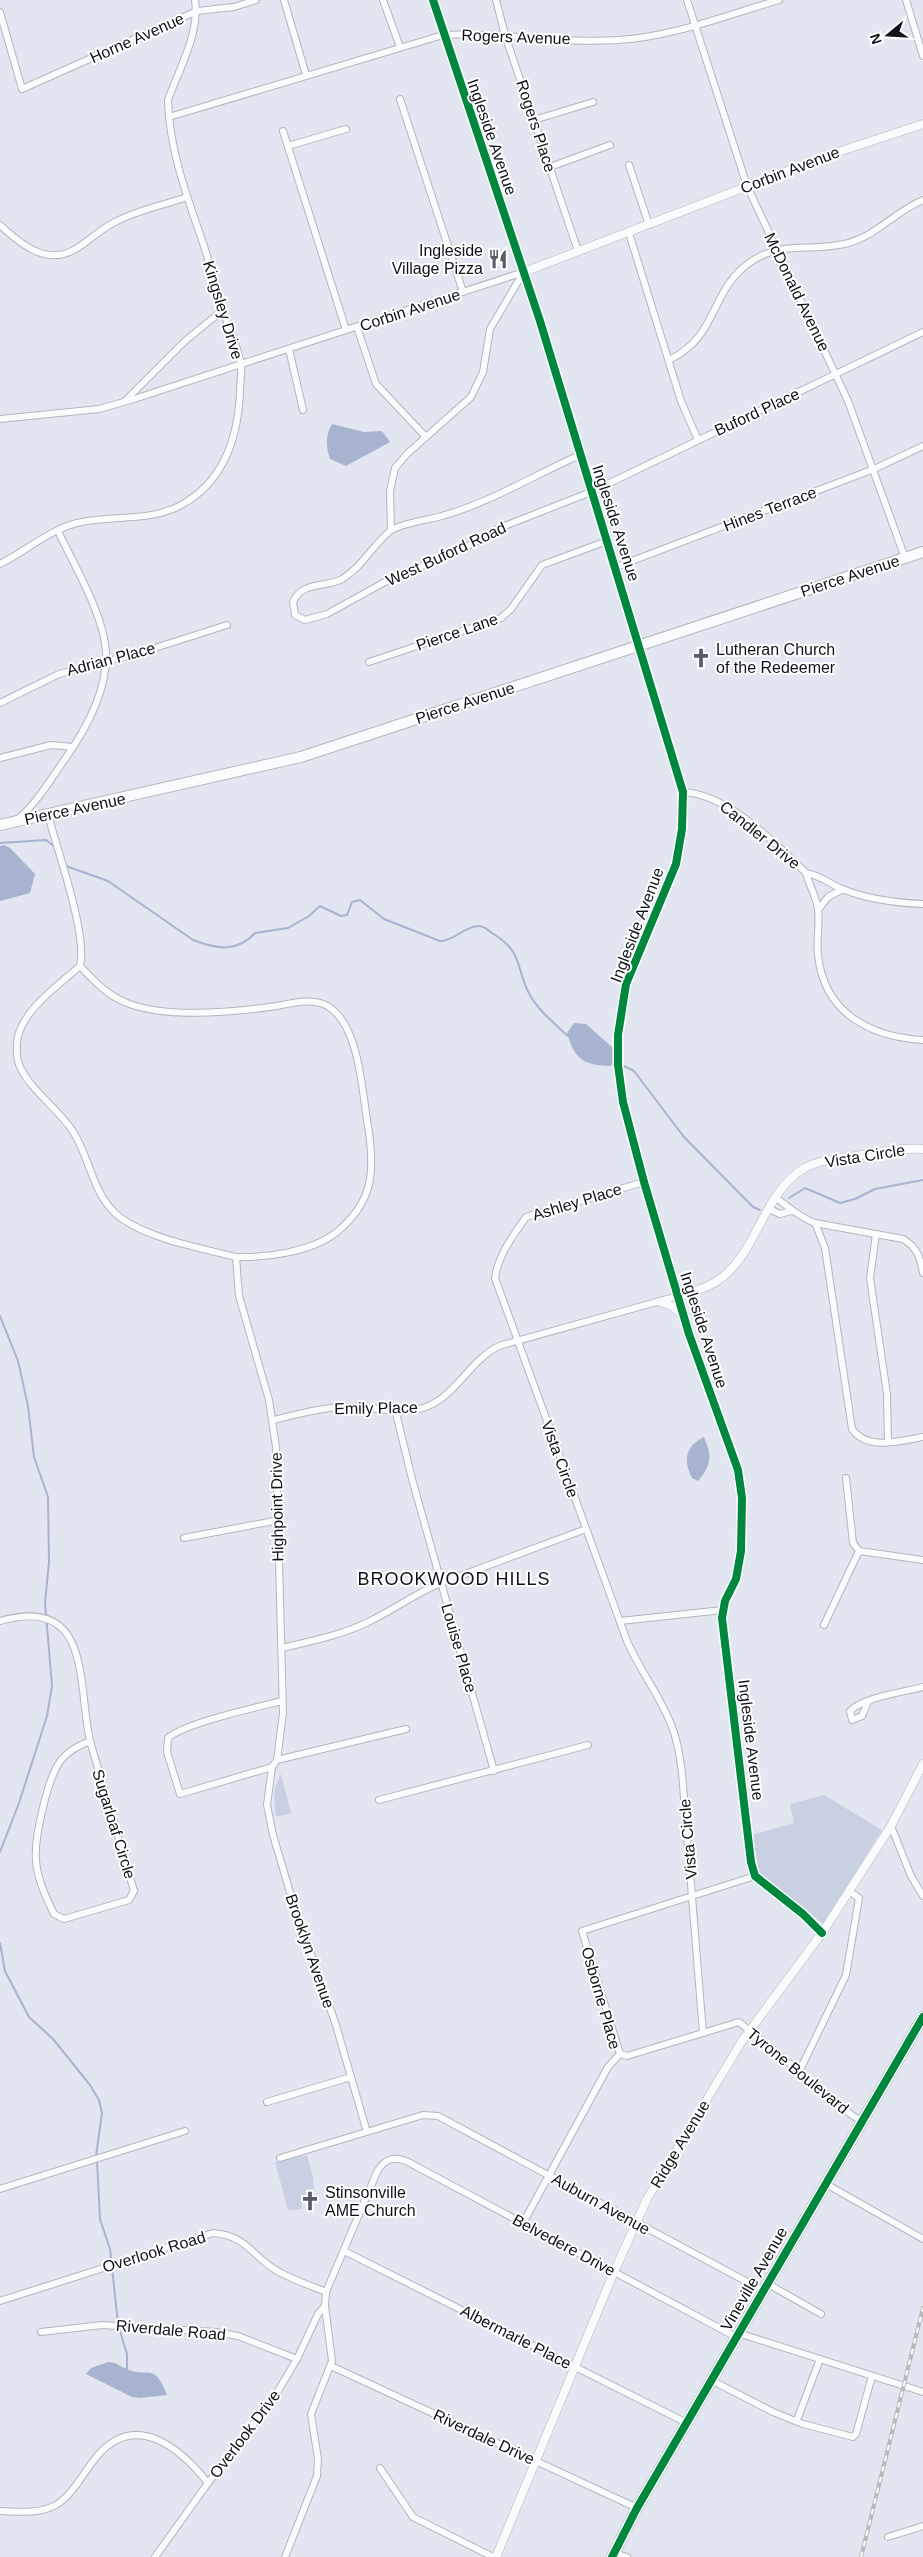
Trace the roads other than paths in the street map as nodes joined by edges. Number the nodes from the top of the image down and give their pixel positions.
1 (195, 0) edge
2 (256, 0) edge
3 (284, 0) edge
4 (384, 0) edge
5 (433, 0) edge
6 (496, 0) edge
7 (687, 0) edge
8 (779, 0) edge
9 (906, 0) edge
10 (197, 11) junction
11 (0, 12) edge
12 (695, 24) junction
13 (443, 35) junction
14 (505, 35) junction
15 (400, 47) junction
16 (923, 56) edge
17 (306, 75) junction
18 (400, 99) dead end
19 (593, 102) dead end
20 (169, 116) junction
21 (534, 120) junction
22 (923, 124) edge
23 (346, 129) dead end
24 (283, 131) dead end
25 (610, 145) dead end
26 (288, 146) junction
27 (629, 165) dead end
28 (550, 167) junction
29 (747, 186) junction
30 (188, 197) junction
31 (923, 200) edge
32 (0, 225) edge
33 (649, 225) junction
34 (629, 233) junction
35 (776, 250) junction
36 (578, 251) junction
37 (524, 272) junction
38 (463, 292) junction
39 (223, 310) junction
40 (357, 327) junction
41 (346, 330) junction
42 (923, 332) edge
43 (289, 349) junction
44 (669, 360) junction
45 (241, 365) junction
46 (836, 374) junction
47 (124, 401) junction
48 (303, 410) dead end
49 (0, 419) edge
50 (426, 437) junction
51 (698, 440) junction
52 (923, 446) edge
53 (580, 455) junction
54 (874, 469) junction
55 (591, 492) junction
56 (391, 530) junction
57 (58, 531) junction
58 (607, 541) junction
59 (923, 552) edge
60 (905, 558) junction
61 (0, 564) edge
62 (616, 567) junction
63 (227, 625) dead end
64 (640, 644) junction
65 (105, 660) junction
66 (368, 662) dead end
67 (0, 704) edge
68 (73, 747) junction
69 (0, 758) edge
70 (683, 792) junction
71 (48, 815) junction
72 (4, 825) edge
73 (806, 873) junction
74 (843, 890) junction
75 (923, 904) edge
76 (818, 910) junction
77 (80, 966) junction
78 (923, 1040) edge
79 (923, 1149) edge
80 (644, 1182) junction
81 (776, 1198) junction
82 (769, 1209) junction
83 (791, 1212) junction
84 (815, 1224) junction
85 (876, 1234) junction
86 (236, 1257) junction
87 (923, 1273) edge
88 (678, 1296) junction
89 (660, 1302) junction
90 (684, 1317) junction
91 (517, 1342) junction
92 (395, 1410) junction
93 (273, 1420) junction
94 (923, 1437) edge
95 (888, 1442) junction
96 (846, 1478) dead end
97 (279, 1520) junction
98 (586, 1529) junction
99 (184, 1538) dead end
100 (859, 1551) junction
101 (923, 1560) edge
102 (441, 1582) junction
103 (723, 1610) junction
104 (0, 1621) edge
105 (620, 1621) junction
106 (824, 1625) dead end
107 (282, 1648) junction
108 (923, 1687) edge
109 (282, 1701) junction
110 (868, 1702) dead end
111 (406, 1729) dead end
112 (90, 1742) junction
113 (588, 1745) dead end
114 (277, 1760) junction
115 (923, 1764) edge
116 (272, 1767) junction
117 (494, 1771) junction
118 (379, 1800) dead end
119 (891, 1826) junction
120 (755, 1876) junction
121 (849, 1891) junction
122 (693, 1896) junction
123 (923, 1896) edge
124 (822, 1933) junction
125 (923, 2017) edge
126 (748, 2031) junction
127 (703, 2033) junction
128 (620, 2054) junction
129 (799, 2072) junction
130 (351, 2077) junction
131 (267, 2102) dead end
132 (862, 2121) junction
133 (185, 2131) dead end
134 (367, 2132) junction
135 (280, 2158) dead end
136 (549, 2176) junction
137 (826, 2184) junction
138 (0, 2189) edge
139 (523, 2223) junction
140 (635, 2223) junction
141 (923, 2239) edge
142 (344, 2252) junction
143 (614, 2272) junction
144 (766, 2288) junction
145 (326, 2292) junction
146 (0, 2301) edge
147 (325, 2306) junction
148 (821, 2314) dead end
149 (41, 2332) dead end
150 (737, 2335) junction
151 (297, 2359) junction
152 (820, 2359) junction
153 (331, 2366) junction
154 (575, 2366) junction
155 (872, 2376) junction
156 (711, 2380) junction
157 (923, 2392) edge
158 (797, 2420) junction
159 (687, 2423) junction
160 (536, 2461) junction
161 (380, 2468) dead end
162 (208, 2483) junction
163 (637, 2508) junction
164 (0, 2511) edge
165 (923, 2526) edge
166 (888, 2537) dead end
167 (613, 2555) edge
168 (155, 2557) edge
169 (284, 2557) edge
170 (494, 2557) edge
171 (628, 2557) edge

1 - 10 street, Kingsley Drive
2 - 10 street, Horne Avenue
3 - 17 street
4 - 15 street
5 - 13 street, Ingleside Avenue
6 - 14 street, Rogers Place
7 - 12 street, McDonald Avenue
8 - 12 street, Rogers Avenue
9 - 16 street
10 - 11 street, Horne Avenue
10 - 20 street, Kingsley Drive
12 - 14 street, Rogers Avenue
12 - 29 street, McDonald Avenue
13 - 14 street, Rogers Avenue
13 - 15 street, Rogers Avenue
13 - 37 street, Ingleside Avenue
14 - 21 street, Rogers Place
15 - 17 street, Rogers Avenue
17 - 20 street, Rogers Avenue
18 - 38 street
19 - 21 street
20 - 30 street, Kingsley Drive
21 - 28 street, Rogers Place
22 - 29 street, Corbin Avenue
23 - 26 street
24 - 26 street
25 - 28 street
26 - 41 street
27 - 33 street
28 - 36 street, Rogers Place
29 - 33 street, Corbin Avenue
29 - 35 street, McDonald Avenue
30 - 32 street
30 - 39 street, Kingsley Drive
31 - 35 street
33 - 34 street, Corbin Avenue
34 - 36 street, Corbin Avenue
34 - 44 street
35 - 44 street
35 - 46 street, McDonald Avenue
36 - 37 street, Corbin Avenue
37 - 38 street, Corbin Avenue
37 - 50 street
37 - 53 street, Ingleside Avenue
38 - 40 street, Corbin Avenue
39 - 45 street, Kingsley Drive
39 - 47 street
40 - 41 street, Corbin Avenue
40 - 50 street
41 - 43 street, Corbin Avenue
42 - 46 street, Buford Place
43 - 45 street, Corbin Avenue
43 - 48 street
44 - 51 street
45 - 47 street, Corbin Avenue
45 - 57 street, Kingsley Drive
46 - 51 street, Buford Place
46 - 54 street, McDonald Avenue
47 - 49 street, Corbin Avenue
50 - 56 street
51 - 55 street, Buford Place
52 - 54 street, Hines Terrace
53 - 55 street, Ingleside Avenue
53 - 56 street
54 - 60 street, McDonald Avenue
54 - 62 street, Hines Terrace
55 - 56 street, West Buford Road
55 - 58 street, Ingleside Avenue
57 - 61 street, Kingsley Drive
57 - 65 street
58 - 62 street, Ingleside Avenue
58 - 66 street, Pierce Lane
59 - 60 main road, Pierce Avenue
60 - 64 main road, Pierce Avenue
62 - 64 street, Ingleside Avenue
63 - 65 street, Adrian Place
64 - 70 street, Ingleside Avenue
64 - 71 main road, Pierce Avenue
65 - 67 street, Adrian Place
65 - 68 street
68 - 69 street
68 - 72 street
70 - 73 street, Candler Drive
70 - 80 street, Ingleside Avenue
71 - 72 main road, Pierce Avenue
71 - 77 street
73 - 74 street, Candler Drive
73 - 76 street
74 - 75 street, Candler Drive
74 - 76 street
76 - 78 street
77 - 86 street
77 - 86 street
79 - 81 street, Vista Circle
80 - 88 street, Ingleside Avenue
80 - 91 street, Ashley Place
81 - 82 street, Vista Circle
81 - 83 street
82 - 83 street
82 - 88 street, Vista Circle
83 - 84 street
84 - 85 street
84 - 95 street
85 - 87 street
85 - 95 street
86 - 93 street, Highpoint Drive
88 - 89 street, Vista Circle
88 - 90 street, Ingleside Avenue
89 - 90 street
89 - 91 street, Vista Circle
90 - 103 street, Ingleside Avenue
91 - 92 street, Emily Place
91 - 98 street, Vista Circle
92 - 93 street, Emily Place
92 - 102 street, Louise Place
93 - 97 street, Highpoint Drive
94 - 95 street
96 - 100 street
97 - 99 street
97 - 107 street, Highpoint Drive
98 - 102 street
98 - 105 street, Vista Circle
100 - 101 street
100 - 106 street
102 - 107 street
102 - 117 street, Louise Place
103 - 105 street
103 - 120 street, Ingleside Avenue
104 - 112 street, Sugarloaf Circle
105 - 122 street, Vista Circle
107 - 109 street, Highpoint Drive
108 - 110 street
109 - 114 street, Highpoint Drive
109 - 116 street
111 - 114 street
112 - 112 street, Sugarloaf Circle
113 - 117 street
114 - 116 street
115 - 119 street, Ridge Avenue
116 - 130 street, Brooklyn Avenue
117 - 118 street
119 - 121 street, Ridge Avenue
119 - 123 street
120 - 122 street, Osborne Place
120 - 124 street
121 - 124 street, Ridge Avenue
121 - 129 street
122 - 127 street, Vista Circle
122 - 128 street, Osborne Place
124 - 126 street, Ridge Avenue
125 - 132 main road, Vineville Avenue
126 - 127 street, Tyrone Boulevard
126 - 129 street, Tyrone Boulevard
126 - 140 street, Ridge Avenue
127 - 128 street, Tyrone Boulevard
128 - 136 street, Osborne Place
129 - 132 street, Tyrone Boulevard
130 - 131 street
130 - 134 street, Brooklyn Avenue
132 - 137 main road, Vineville Avenue
133 - 138 street
134 - 135 street
134 - 136 street, Auburn Avenue
136 - 139 street, Osborne Place
136 - 140 street, Auburn Avenue
137 - 141 street
137 - 144 main road, Vineville Avenue
139 - 142 street, Belvedere Drive
139 - 143 street, Belvedere Drive
140 - 143 street, Ridge Avenue
140 - 144 street, Auburn Avenue
142 - 145 street
142 - 154 street, Albermarle Place
143 - 150 street, Belvedere Drive
143 - 154 street, Ridge Avenue
144 - 148 street, Auburn Avenue
144 - 150 main road, Vineville Avenue
145 - 146 street, Overlook Road
145 - 147 street
147 - 151 street, Overlook Drive
147 - 153 street
149 - 151 street, Riverdale Road
150 - 152 street, Belvedere Drive
150 - 156 main road, Vineville Avenue
151 - 162 street, Overlook Drive
152 - 155 street, Belvedere Drive
152 - 158 street
153 - 160 street, Riverdale Drive
153 - 169 street
154 - 159 street, Albermarle Place
154 - 160 street, Ridge Avenue
155 - 157 street, Belvedere Drive
155 - 158 street
156 - 158 street
156 - 159 main road, Vineville Avenue
159 - 163 main road, Vineville Avenue
160 - 163 street, Riverdale Drive
160 - 170 street, Ridge Avenue
161 - 170 street
162 - 164 street
162 - 168 street, Overlook Drive
163 - 167 main road, Vineville Avenue
165 - 166 street
167 - 171 street

